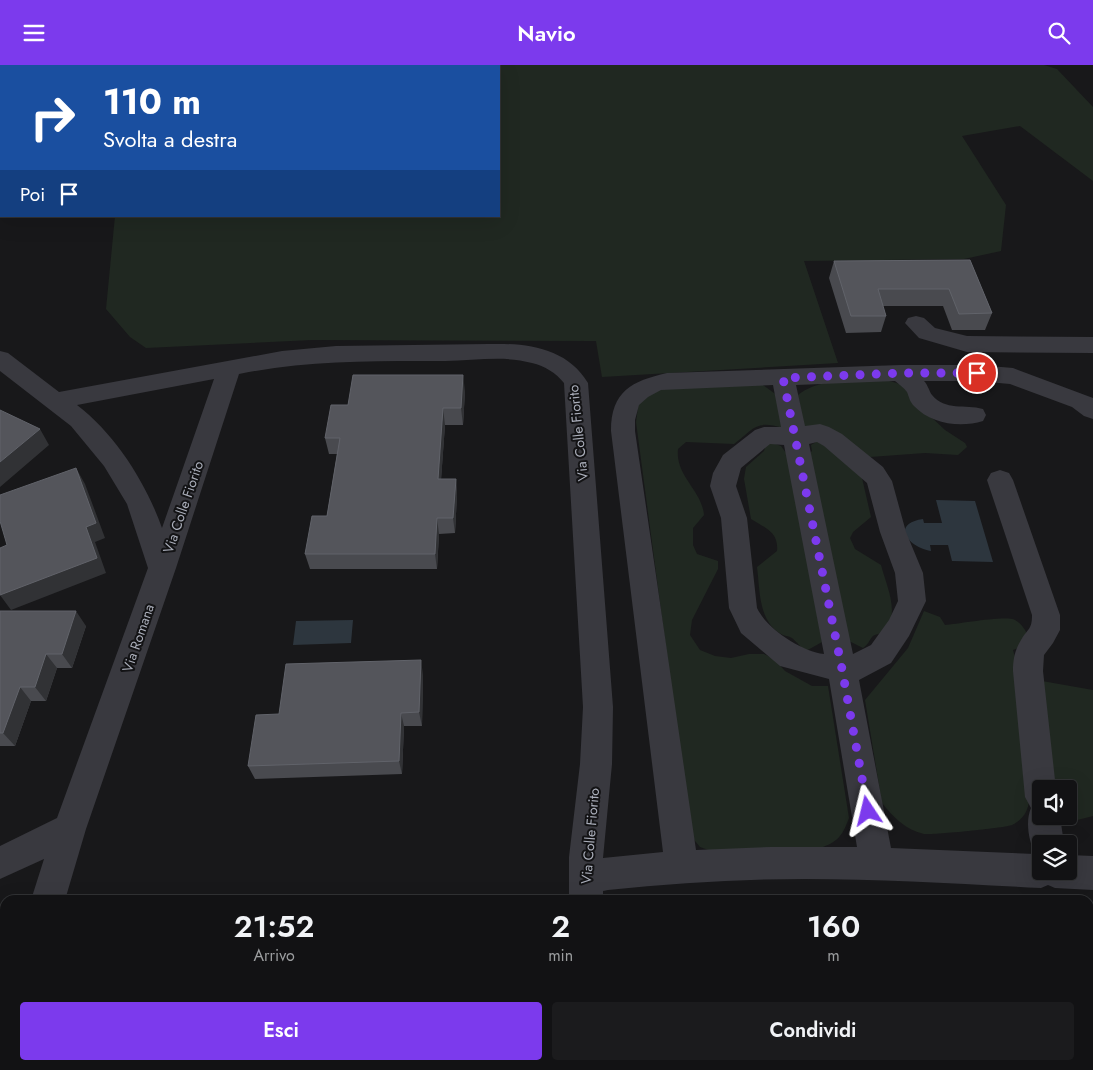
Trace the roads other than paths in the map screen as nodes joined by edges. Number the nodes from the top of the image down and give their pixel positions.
1 (916, 323) dead end
2 (1093, 345) edge
3 (0, 359) edge
4 (228, 367) junction
5 (902, 373) junction
6 (783, 378) junction
7 (56, 401) junction
8 (1093, 410) edge
9 (974, 415) dead end
10 (795, 437) junction
11 (1000, 480) dead end
12 (162, 568) junction
13 (842, 669) junction
14 (1039, 780) edge
15 (70, 829) junction
16 (0, 863) edge
17 (877, 864) junction
18 (682, 866) junction
19 (1032, 871) edge
20 (1077, 872) edge
21 (1093, 873) edge
22 (586, 888) edge
23 (50, 895) edge

1 - 2 street
3 - 7 street
4 - 7 street
4 - 12 street, Via Colle Fiorito
4 - 22 street, Via Colle Fiorito
5 - 6 street
5 - 8 street
5 - 9 street
6 - 10 street
6 - 18 street
7 - 12 street
10 - 13 street
10 - 13 street
10 - 13 street
11 - 14 street
12 - 15 street, Via Romana
13 - 17 street
15 - 16 street
15 - 23 street, Via Romana
17 - 18 street
17 - 19 street
18 - 22 street
20 - 21 street

